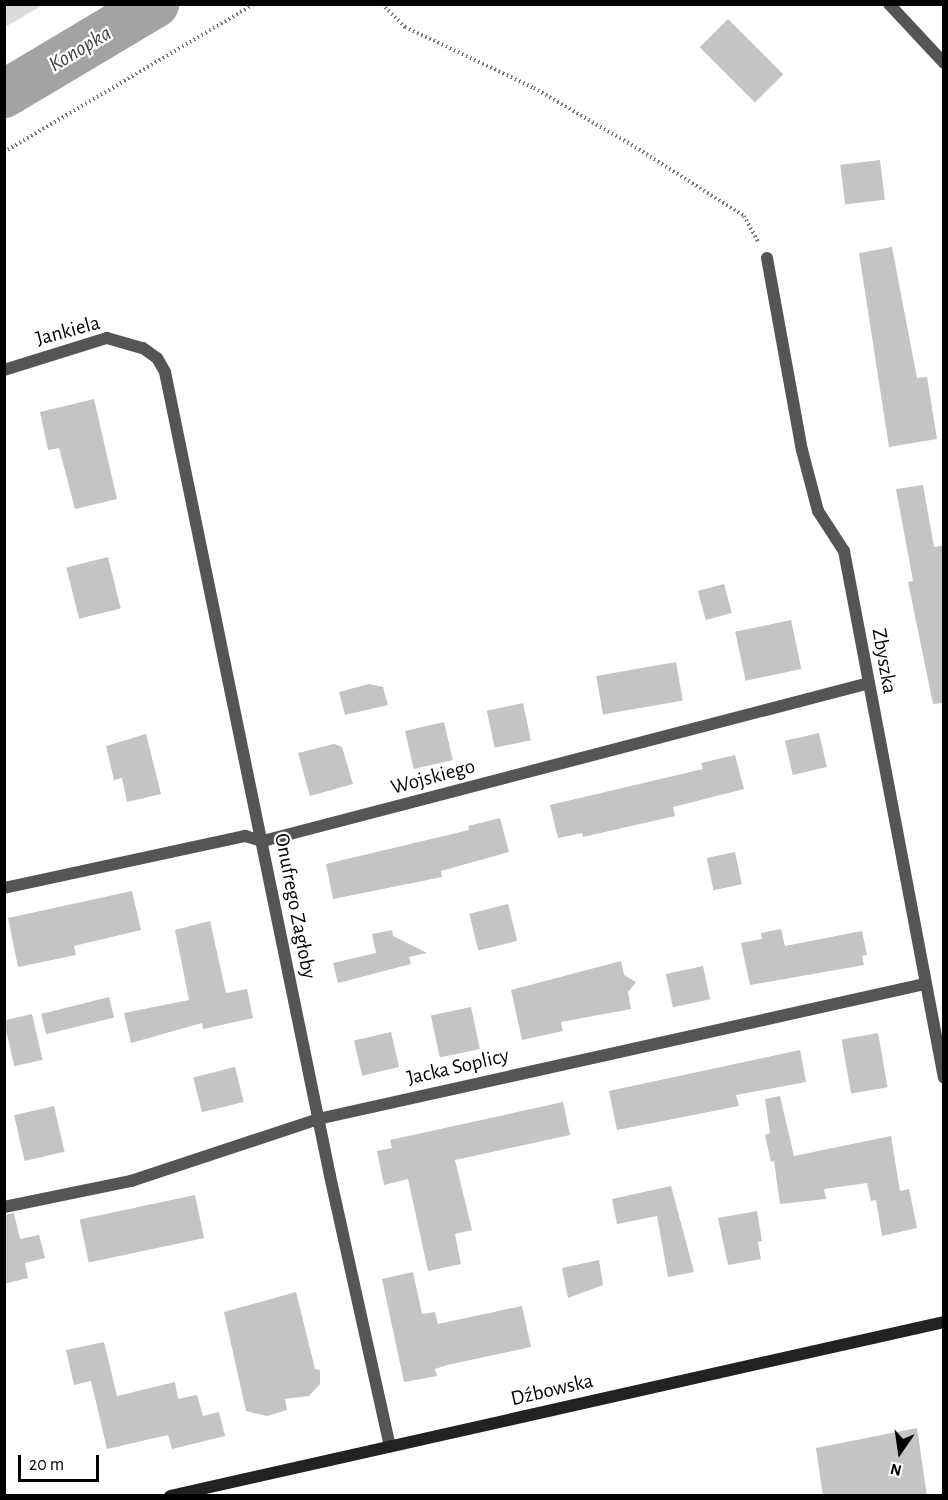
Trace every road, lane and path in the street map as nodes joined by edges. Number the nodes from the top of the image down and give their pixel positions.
1 (254, 4) edge
2 (382, 4) edge
3 (889, 4) edge
4 (944, 63) edge
5 (4, 152) edge
6 (767, 258) joint
7 (4, 370) edge
8 (165, 372) joint
9 (869, 683) junction
10 (263, 841) junction
11 (4, 888) edge
12 (925, 984) junction
13 (944, 1078) edge
14 (318, 1119) junction
15 (4, 1207) edge
16 (944, 1322) edge
17 (390, 1446) junction
18 (170, 1496) edge

1 - 5 path
2 - 6 path
3 - 4 street
6 - 9 street, Zbyszka
7 - 8 street, Jankiela
8 - 10 street, Onufrego Zagłoby
9 - 10 street, Wojskiego
9 - 12 street, Zbyszka
10 - 11 street, Wojskiego
10 - 14 street, Onufrego Zagłoby
12 - 13 street, Zbyszka
12 - 14 street, Jacka Soplicy
14 - 15 street, Jacka Soplicy
14 - 17 street, Onufrego Zagłoby
16 - 17 main road, Dźbowska
17 - 18 main road, Dźbowska

